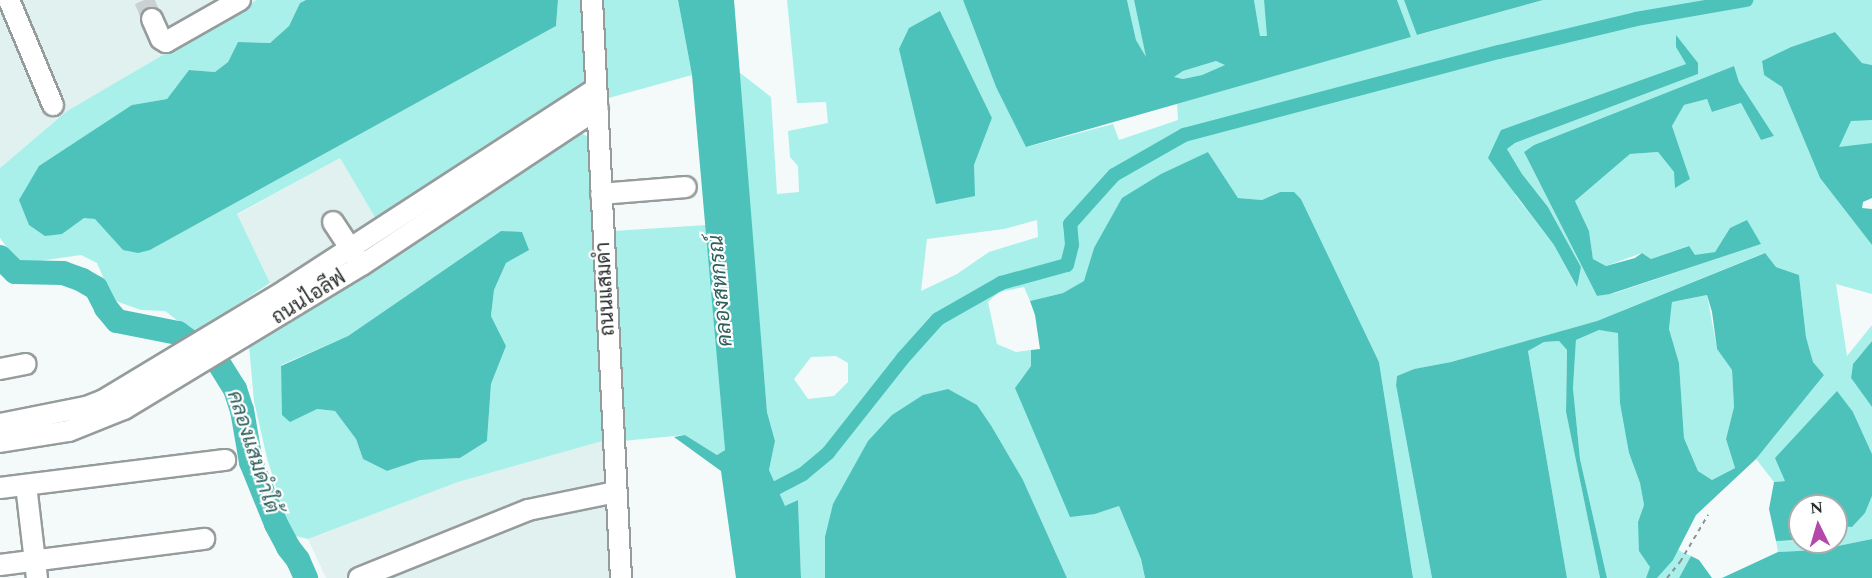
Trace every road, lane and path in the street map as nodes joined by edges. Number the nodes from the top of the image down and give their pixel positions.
1 (9, 0) edge
2 (240, 0) edge
3 (592, 0) edge
4 (152, 19) tunnel mouth
5 (597, 99) junction
6 (53, 105) dead end
7 (686, 187) dead end
8 (601, 194) junction
9 (333, 222) dead end
10 (349, 247) junction
11 (362, 265) junction
12 (27, 364) dead end
13 (0, 369) edge
14 (119, 401) junction
15 (0, 424) edge
16 (0, 442) edge
17 (225, 460) dead end
18 (26, 485) junction
19 (0, 488) edge
20 (616, 492) junction
21 (1707, 515) dead end
22 (204, 539) dead end
23 (0, 565) edge
24 (36, 570) edge
25 (359, 578) edge
26 (621, 578) edge
27 (1667, 578) edge

1 - 6 street
2 - 4 street
3 - 5 street, ถนนแสมดำ
5 - 8 street, ถนนแสมดำ
5 - 10 street, ถนนไอลีฟ
5 - 11 street, ถนนไอลีฟ
7 - 8 street
8 - 20 street, ถนนแสมดำ
9 - 10 street
10 - 11 street
10 - 14 street, ถนนไอลีฟ
11 - 14 street, ถนนไอลีฟ
12 - 13 street
14 - 15 street, ถนนไอลีฟ
14 - 16 street, ถนนไอลีฟ
17 - 18 street
18 - 19 street
18 - 24 street
20 - 25 street
20 - 26 street, ถนนแสมดำ
21 - 27 path
22 - 24 street
23 - 24 street

